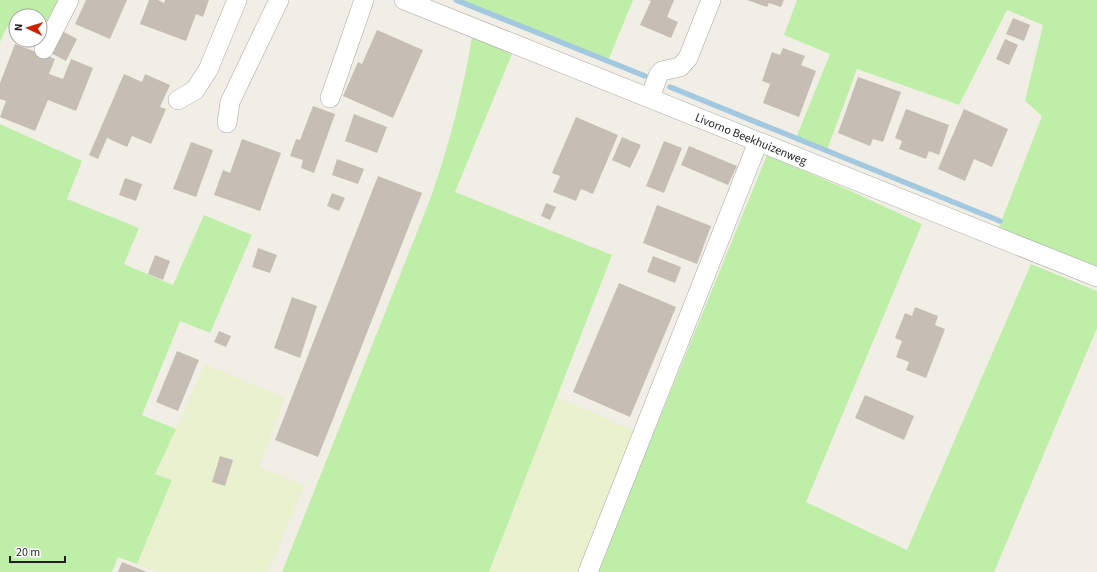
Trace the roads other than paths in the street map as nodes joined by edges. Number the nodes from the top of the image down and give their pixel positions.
1 (69, 0) edge
2 (237, 0) edge
3 (279, 0) edge
4 (364, 0) edge
5 (404, 0) edge
6 (711, 0) edge
7 (44, 49) dead end
8 (330, 98) dead end
9 (650, 98) junction
10 (178, 100) dead end
11 (227, 123) dead end
12 (758, 142) junction
13 (1097, 277) edge
14 (588, 572) edge

1 - 7 street
2 - 10 street
3 - 11 street
4 - 8 street
5 - 9 street, Livorno Beekhuizenweg
6 - 9 street
9 - 12 street, Livorno Beekhuizenweg
12 - 13 street, Livorno Beekhuizenweg
12 - 14 street

